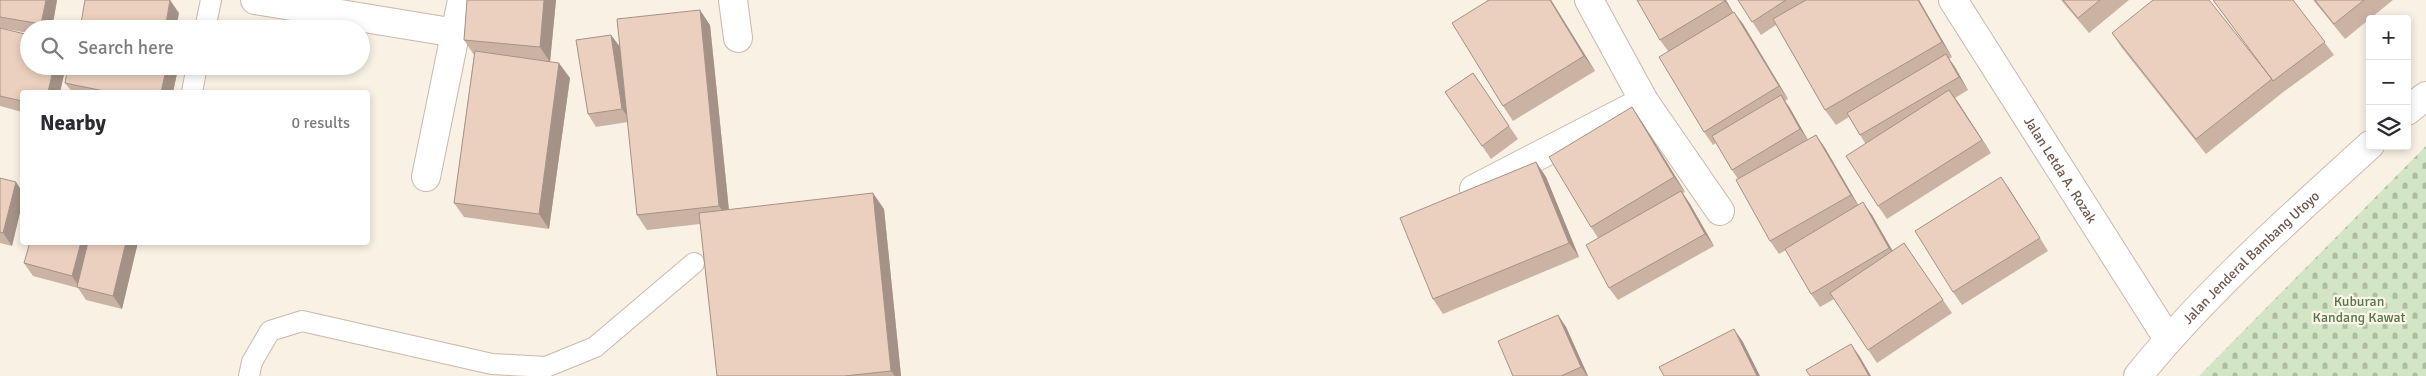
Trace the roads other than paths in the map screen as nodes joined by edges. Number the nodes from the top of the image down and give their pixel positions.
1 (211, 0) edge
2 (255, 0) edge
3 (462, 0) edge
4 (733, 0) edge
5 (1589, 0) edge
6 (1953, 0) edge
7 (207, 20) edge
8 (456, 33) junction
9 (738, 38) dead end
10 (195, 75) edge
11 (192, 90) edge
12 (2426, 96) edge
13 (1644, 101) junction
14 (2411, 108) edge
15 (2366, 149) edge
16 (426, 177) dead end
17 (1474, 189) edge
18 (1720, 211) dead end
19 (694, 263) dead end
20 (2168, 339) junction
21 (490, 370) edge
22 (249, 376) edge
23 (2138, 376) edge

1 - 7 lane
2 - 8 street
3 - 8 street
4 - 9 street
5 - 13 street
6 - 20 street, Jalan Letda A. Rozak
8 - 16 street
10 - 11 lane
12 - 14 street
13 - 17 street
13 - 18 street
15 - 20 street, Jalan Jenderal Bambang Utoyo
19 - 21 lane
20 - 23 street, Jalan Jenderal Bambang Utoyo
21 - 22 lane

